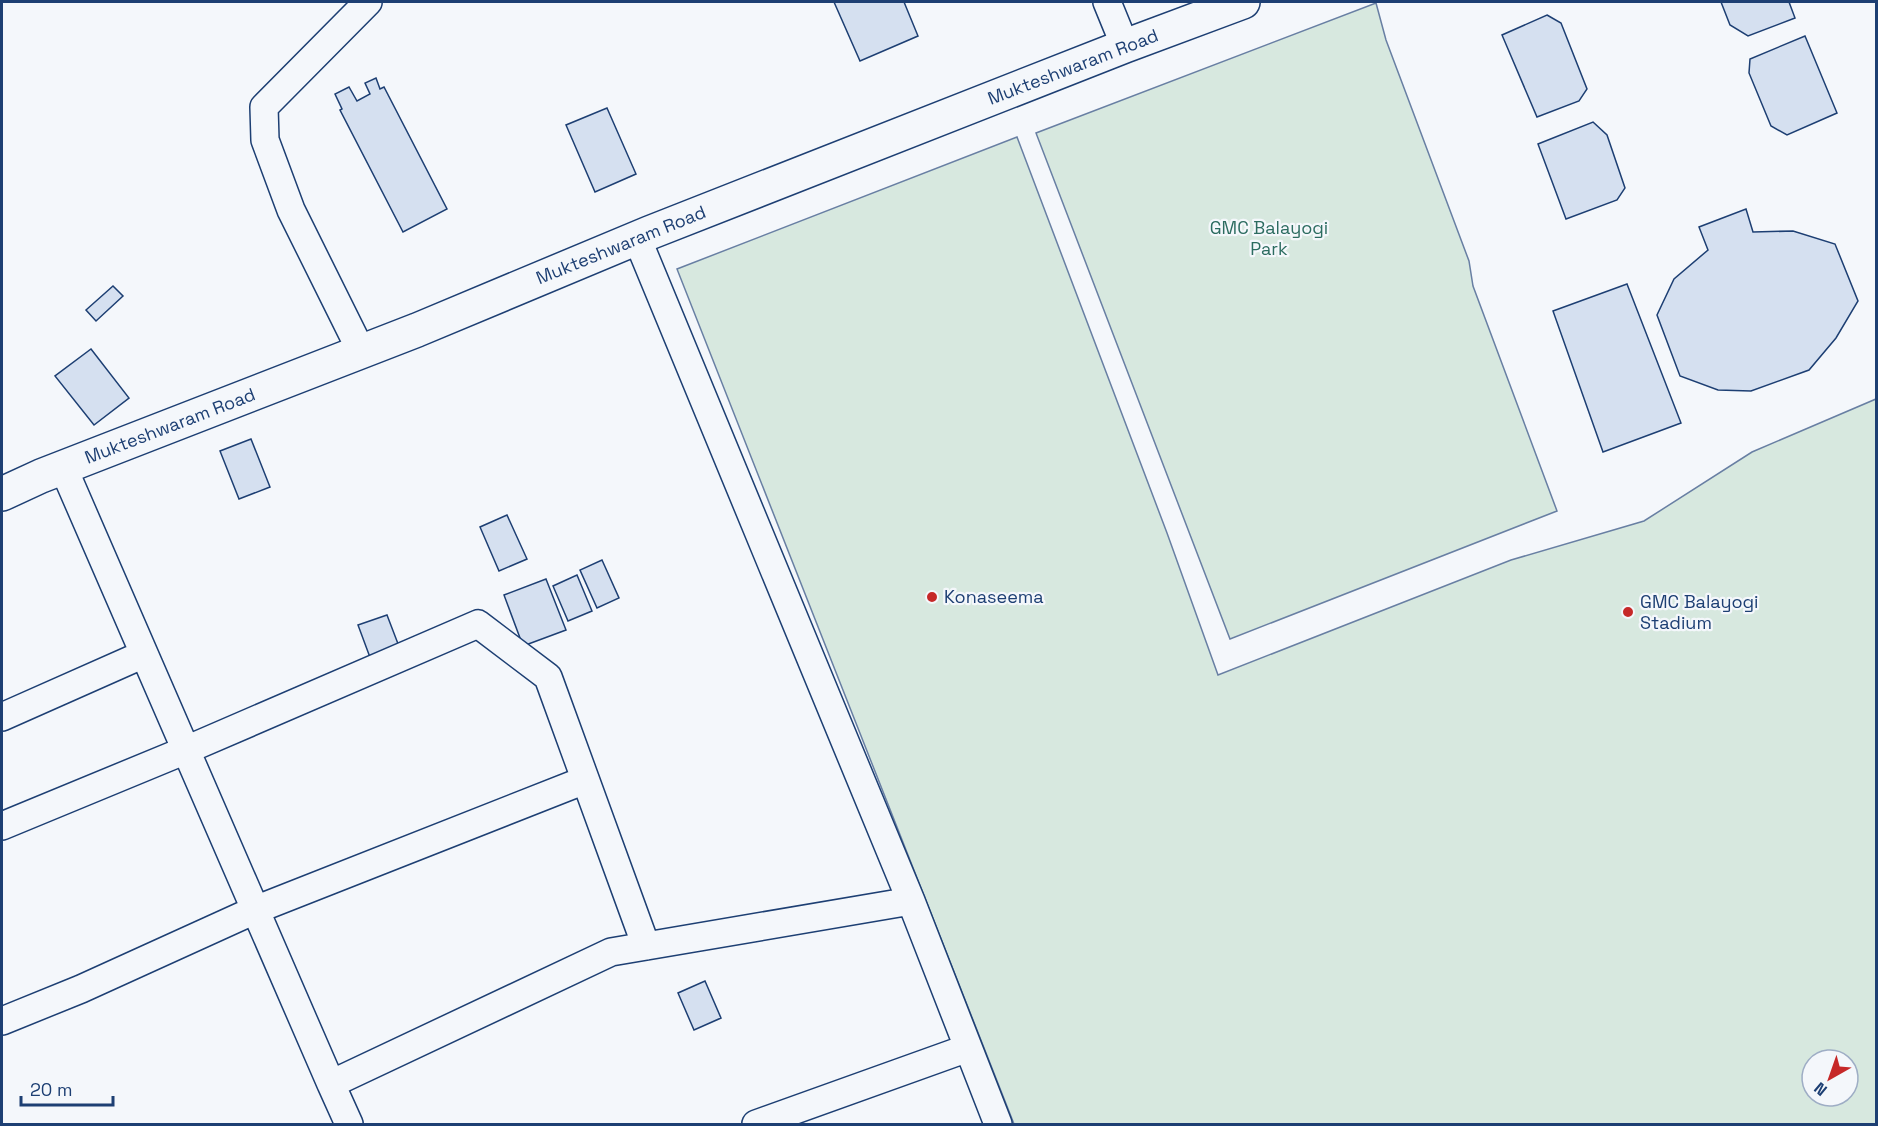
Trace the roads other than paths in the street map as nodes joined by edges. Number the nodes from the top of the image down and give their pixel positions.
1 (368, 2) edge
2 (1107, 2) edge
3 (1243, 2) edge
4 (1125, 46) junction
5 (637, 238) junction
6 (361, 351) junction
7 (63, 467) junction
8 (2, 494) edge
9 (144, 654) junction
10 (2, 717) edge
11 (186, 750) junction
12 (585, 780) junction
13 (2, 826) edge
14 (911, 901) junction
15 (255, 910) junction
16 (646, 946) junction
17 (2, 1021) edge
18 (968, 1048) junction
19 (331, 1084) junction
20 (350, 1125) edge
21 (756, 1125) edge
22 (998, 1125) edge

1 - 6 street
2 - 4 street
3 - 4 main road, Mukteshwaram Road
4 - 5 main road, Mukteshwaram Road
5 - 6 main road, Mukteshwaram Road
5 - 14 street
6 - 7 main road, Mukteshwaram Road
7 - 8 main road, Mukteshwaram Road
7 - 9 street
9 - 10 street
9 - 11 street
11 - 12 street
11 - 13 street
11 - 15 street
12 - 15 street
12 - 16 street
14 - 16 street
14 - 18 street
15 - 17 street
15 - 19 street
16 - 19 street
18 - 21 street
18 - 22 street
19 - 20 street

